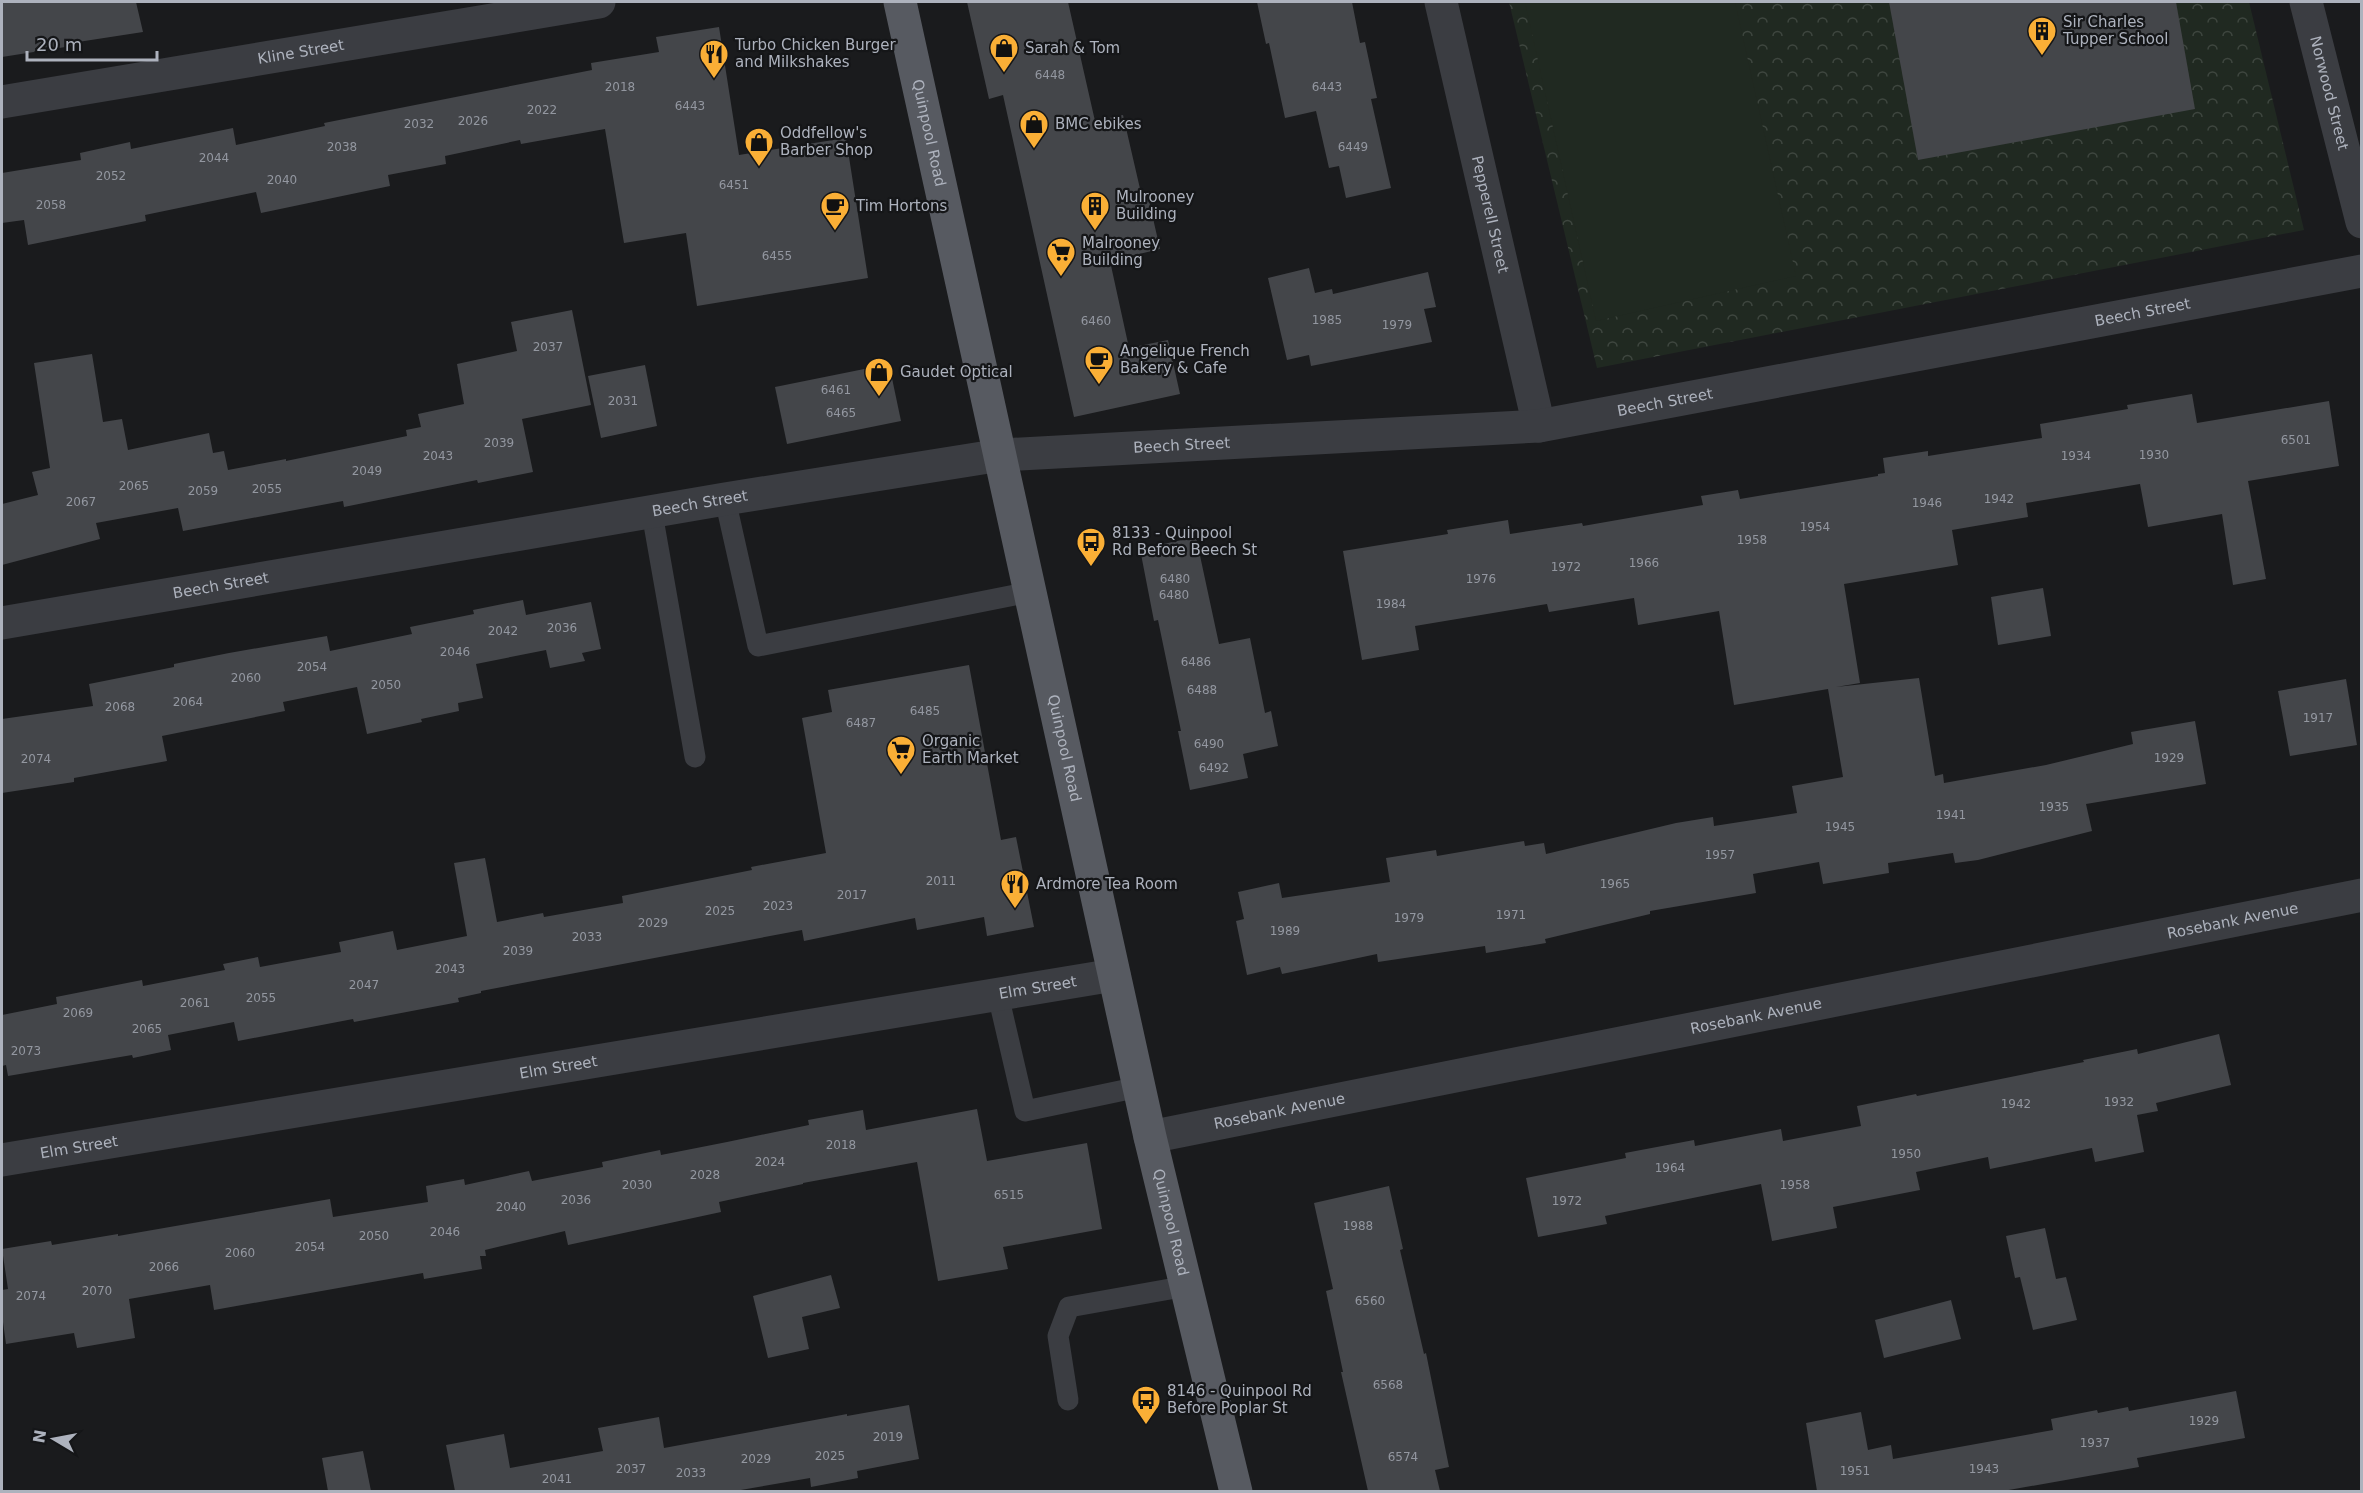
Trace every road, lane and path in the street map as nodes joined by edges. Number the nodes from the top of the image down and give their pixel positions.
1 (588, 2) edge
2 (900, 2) edge
3 (1441, 2) edge
4 (2306, 2) edge
5 (2, 102) edge
6 (2361, 222) edge
7 (2361, 271) edge
8 (1539, 426) junction
9 (1001, 455) junction
10 (725, 500) junction
11 (652, 513) junction
12 (1030, 592) junction
13 (2, 623) edge
14 (695, 757) dead end
15 (2361, 895) edge
16 (1114, 975) junction
17 (998, 995) junction
18 (1139, 1087) junction
19 (1150, 1137) junction
20 (2, 1160) edge
21 (1187, 1286) junction
22 (1068, 1400) dead end
23 (1236, 1491) edge

1 - 5 street, Kline Street
2 - 9 main road, Quinpool Road
3 - 8 street, Pepperell Street
4 - 6 street, Norwood Street
7 - 8 street, Beech Street
8 - 9 street, Beech Street
9 - 10 street, Beech Street
9 - 12 main road, Quinpool Road
10 - 11 street, Beech Street
10 - 12 lane
11 - 13 street, Beech Street
11 - 14 lane
12 - 16 main road, Quinpool Road
15 - 19 street, Rosebank Avenue
16 - 17 street, Elm Street
16 - 18 main road, Quinpool Road
17 - 18 lane
17 - 20 street, Elm Street
18 - 19 main road, Quinpool Road
19 - 21 main road, Quinpool Road
21 - 22 lane
21 - 23 main road, Quinpool Road

